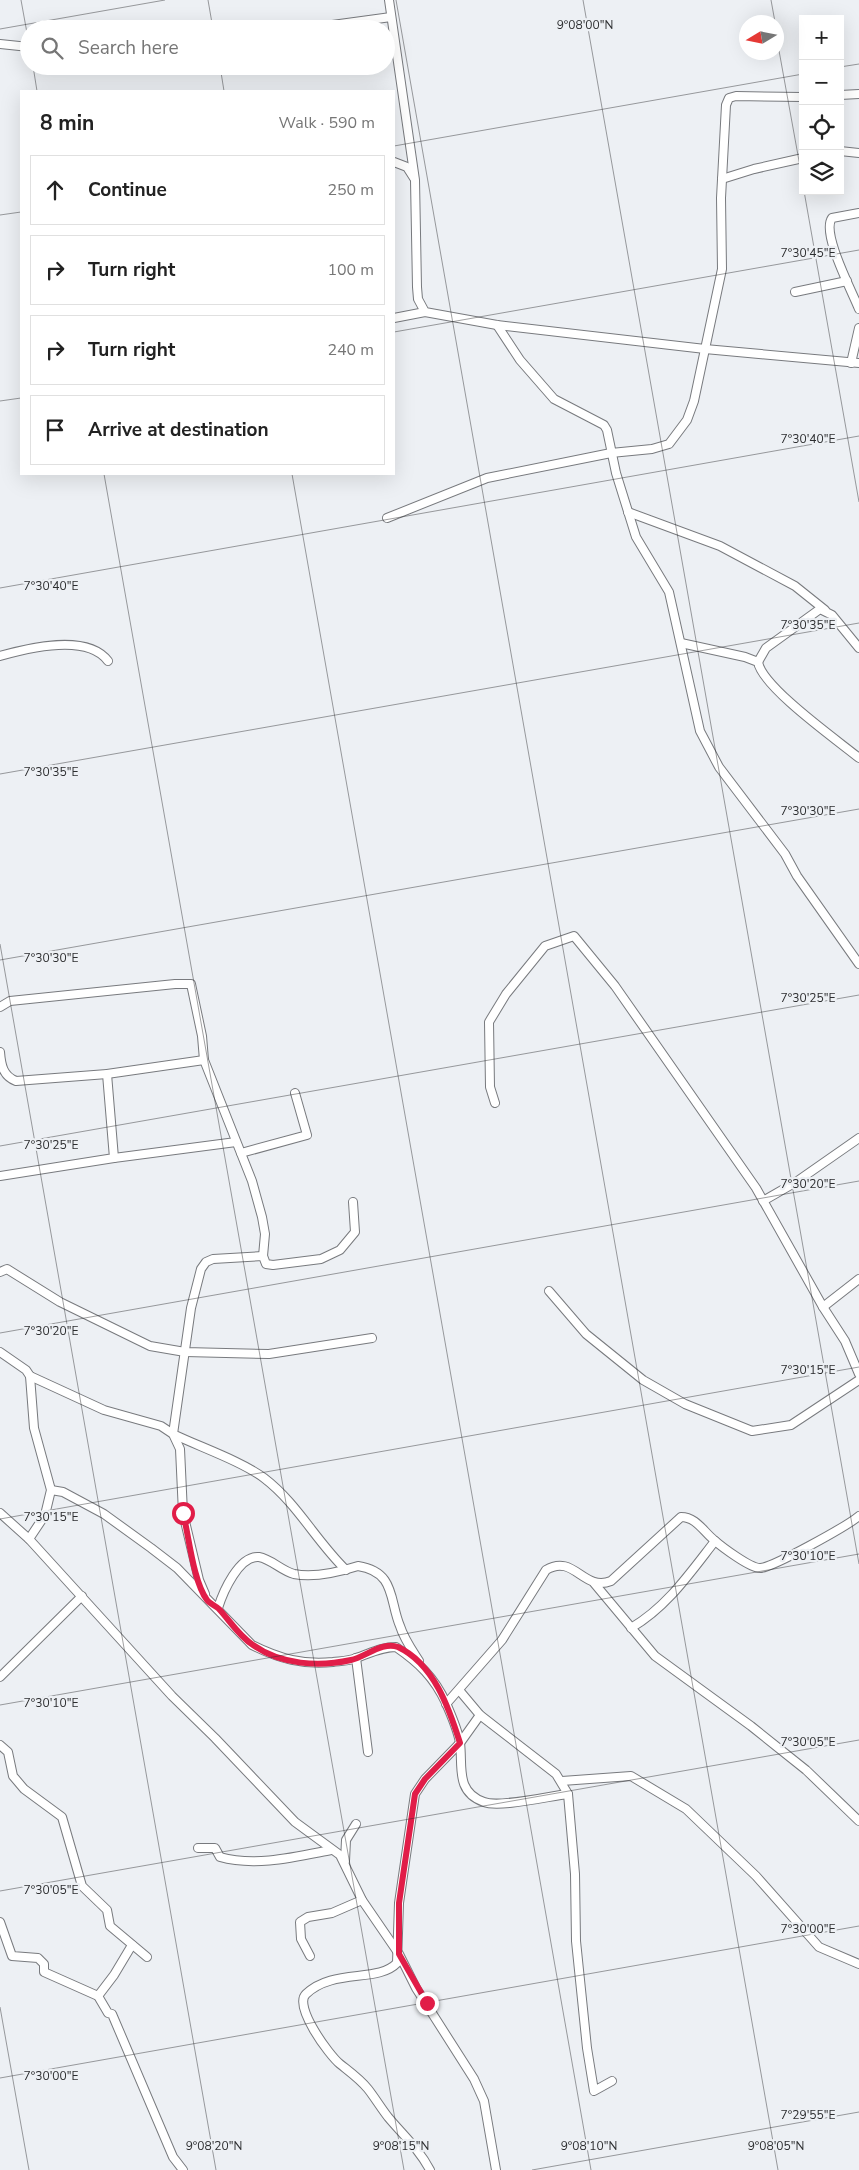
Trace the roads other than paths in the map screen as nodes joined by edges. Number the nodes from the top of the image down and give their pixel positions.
1 (389, 0) edge
2 (391, 17) junction
3 (369, 20) edge
4 (391, 20) edge
5 (395, 43) edge
6 (0, 44) edge
7 (20, 46) edge
8 (859, 94) edge
9 (844, 95) edge
10 (799, 97) edge
11 (844, 151) edge
12 (859, 153) edge
13 (799, 159) edge
14 (395, 162) edge
15 (722, 179) junction
16 (416, 180) junction
17 (859, 213) edge
18 (847, 282) junction
19 (795, 292) dead end
20 (859, 309) edge
21 (425, 312) junction
22 (395, 318) edge
23 (497, 325) junction
24 (859, 328) edge
25 (705, 349) junction
26 (855, 363) edge
27 (611, 454) junction
28 (628, 512) junction
29 (387, 518) dead end
30 (825, 610) junction
31 (681, 643) junction
32 (859, 648) edge
33 (0, 656) edge
34 (108, 660) dead end
35 (758, 662) junction
36 (859, 758) edge
37 (859, 964) edge
38 (0, 1006) edge
39 (0, 1052) edge
40 (204, 1060) junction
41 (107, 1074) junction
42 (296, 1092) dead end
43 (495, 1103) dead end
44 (859, 1138) edge
45 (236, 1142) junction
46 (241, 1153) junction
47 (114, 1158) junction
48 (0, 1176) edge
49 (763, 1200) junction
50 (353, 1202) dead end
51 (264, 1256) junction
52 (0, 1272) edge
53 (859, 1279) edge
54 (549, 1291) dead end
55 (822, 1307) junction
56 (372, 1338) dead end
57 (0, 1352) edge
58 (185, 1352) junction
59 (859, 1374) edge
60 (30, 1376) junction
61 (859, 1380) edge
62 (174, 1434) junction
63 (51, 1490) junction
64 (0, 1513) edge
65 (859, 1516) edge
66 (29, 1540) junction
67 (715, 1541) junction
68 (346, 1570) junction
69 (594, 1583) junction
70 (82, 1596) junction
71 (208, 1600) junction
72 (218, 1608) junction
73 (631, 1628) junction
74 (356, 1658) junction
75 (420, 1663) junction
76 (0, 1677) edge
77 (459, 1690) junction
78 (446, 1704) junction
79 (480, 1715) junction
80 (460, 1743) junction
81 (0, 1745) edge
82 (368, 1752) dead end
83 (562, 1781) junction
84 (568, 1794) junction
85 (859, 1821) edge
86 (356, 1824) dead end
87 (198, 1848) dead end
88 (331, 1850) junction
89 (345, 1863) junction
90 (362, 1900) junction
91 (0, 1922) edge
92 (132, 1944) junction
93 (399, 1954) junction
94 (310, 1956) dead end
95 (146, 1957) dead end
96 (859, 1964) edge
97 (98, 1996) junction
98 (612, 2081) dead end
99 (183, 2170) edge
100 (430, 2170) edge
101 (496, 2170) edge

1 - 2 street
2 - 3 street
2 - 4 street
5 - 16 street
6 - 7 street
8 - 9 street
10 - 15 street
11 - 12 street
13 - 15 street
14 - 16 street
15 - 25 street
16 - 21 street
17 - 18 street
18 - 19 street
18 - 20 street
21 - 22 street
21 - 23 street
23 - 25 street
23 - 27 street
24 - 26 street
25 - 26 street
25 - 27 street
27 - 28 street
27 - 29 street
28 - 30 street
28 - 31 street
30 - 32 street
30 - 35 street
31 - 35 street
31 - 37 street
33 - 34 street
35 - 36 street
38 - 40 street
39 - 41 street
40 - 41 street
40 - 45 street
41 - 47 street
42 - 46 street
43 - 49 street
44 - 49 street
45 - 46 street
45 - 47 street
46 - 51 street
47 - 48 street
49 - 55 street
50 - 51 street
51 - 58 street
52 - 58 street
53 - 55 street
54 - 61 street
55 - 59 street
56 - 58 street
57 - 60 street
58 - 62 street
60 - 62 street
60 - 63 street
62 - 68 street
62 - 71 street
63 - 66 street
63 - 71 street
64 - 66 street
65 - 67 street
66 - 70 street
67 - 69 street
67 - 73 street
68 - 72 street
68 - 75 street
69 - 73 street
69 - 77 street
70 - 76 street
70 - 88 street
71 - 72 street
72 - 74 street
73 - 85 street
74 - 75 street
74 - 82 street
75 - 78 street
77 - 78 street
77 - 79 street
78 - 80 street
79 - 80 street
79 - 83 street
80 - 84 street
80 - 93 street
81 - 92 street
83 - 84 street
83 - 96 street
84 - 98 street
86 - 89 street
87 - 88 street
88 - 89 street
89 - 90 street
90 - 93 street
90 - 94 street
91 - 97 street
92 - 95 street
92 - 97 street
93 - 100 street
93 - 101 street
97 - 99 street

